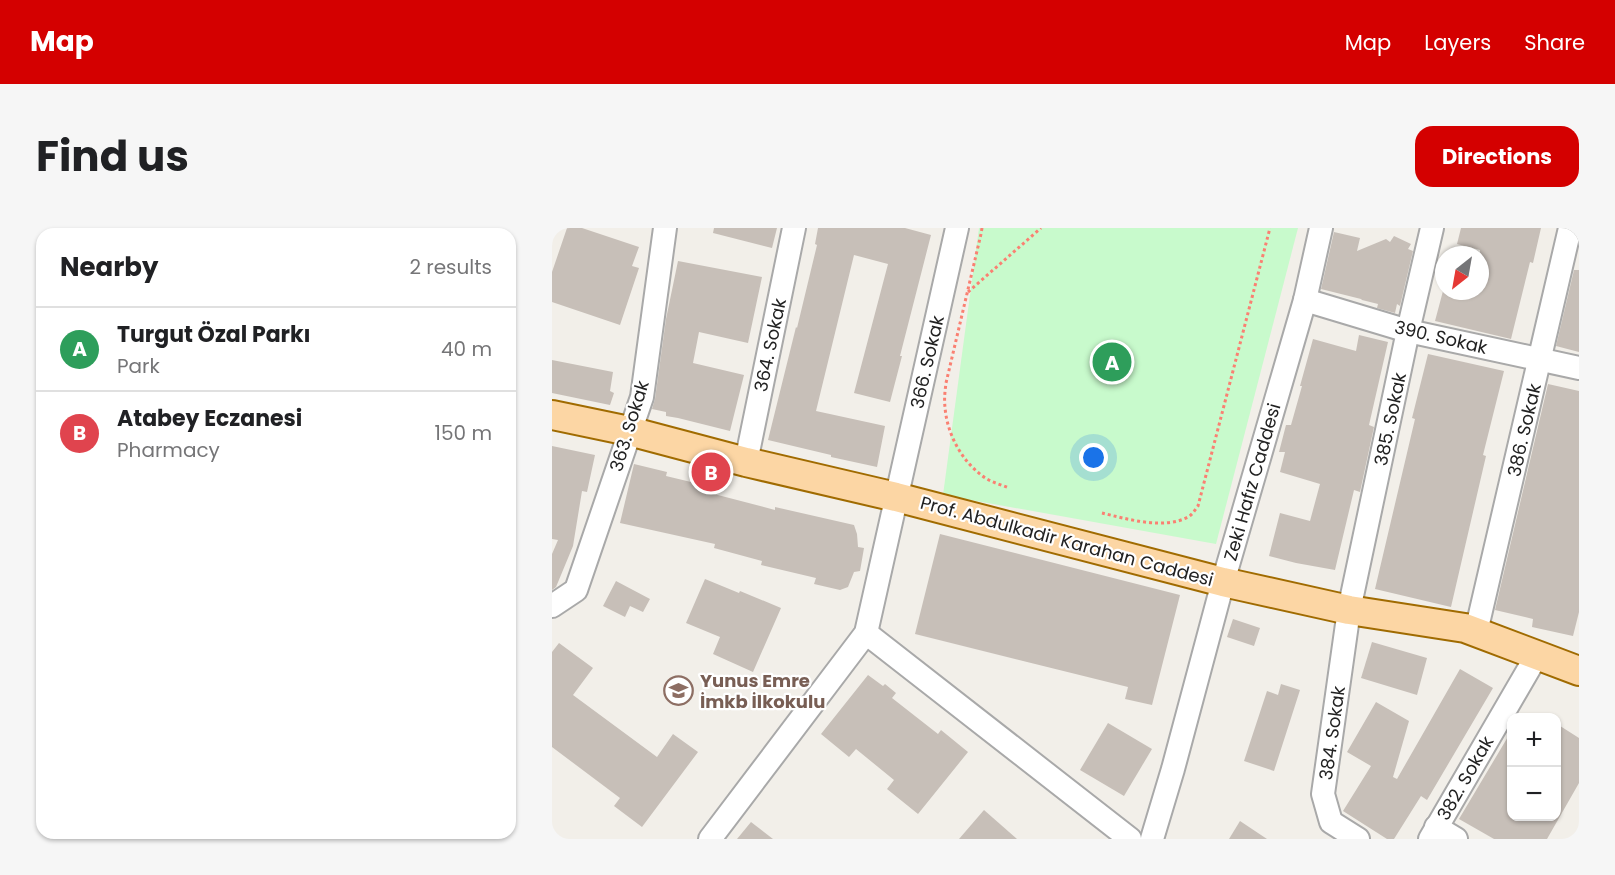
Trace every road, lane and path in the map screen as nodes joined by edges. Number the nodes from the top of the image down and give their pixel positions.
1 (665, 228) edge
2 (794, 228) edge
3 (957, 228) edge
4 (982, 228) edge
5 (1041, 228) edge
6 (1270, 228) edge
7 (1321, 228) edge
8 (1432, 228) edge
9 (1570, 228) edge
10 (967, 292) junction
11 (1305, 300) junction
12 (937, 319) junction
13 (1408, 331) junction
14 (1540, 360) junction
15 (1579, 368) edge
16 (552, 415) edge
17 (629, 431) junction
18 (746, 462) junction
19 (1009, 488) dead end
20 (896, 497) junction
21 (1102, 513) dead end
22 (1223, 582) junction
23 (552, 606) edge
24 (1349, 610) junction
25 (1476, 632) junction
26 (866, 633) junction
27 (1538, 655) junction
28 (1579, 671) edge
29 (1433, 833) edge
30 (710, 839) edge
31 (1130, 839) edge
32 (1152, 839) edge
33 (1359, 839) edge
34 (1456, 839) edge

1 - 17 street, 363. Sokak
2 - 18 street, 364. Sokak
3 - 12 street, 366. Sokak
4 - 10 path
5 - 10 path
6 - 21 path
7 - 11 street, Zeki Hafız Caddesi
8 - 13 street, 385. Sokak
9 - 14 street, 386. Sokak
10 - 12 path
10 - 19 path
11 - 13 street, 390. Sokak
11 - 22 street, Zeki Hafız Caddesi
12 - 20 street, 366. Sokak
13 - 14 street, 390. Sokak
13 - 24 street, 385. Sokak
14 - 15 street, 390. Sokak
14 - 25 street, 386. Sokak
16 - 17 main road, Prof. Abdulkadir Karahan Caddesi
17 - 18 main road, Prof. Abdulkadir Karahan Caddesi
17 - 23 street, 363. Sokak
18 - 20 main road, Prof. Abdulkadir Karahan Caddesi
20 - 22 main road, Prof. Abdulkadir Karahan Caddesi
20 - 26 street, 366. Sokak
22 - 24 main road, Prof. Abdulkadir Karahan Caddesi
22 - 32 street, Zeki Hafız Caddesi
24 - 25 main road, Prof. Abdulkadir Karahan Caddesi
24 - 33 street, 384. Sokak
25 - 27 main road, Prof. Abdulkadir Karahan Caddesi
26 - 30 street
26 - 31 street
27 - 28 main road, Prof. Abdulkadir Karahan Caddesi
27 - 29 street, 382. Sokak
29 - 34 street

